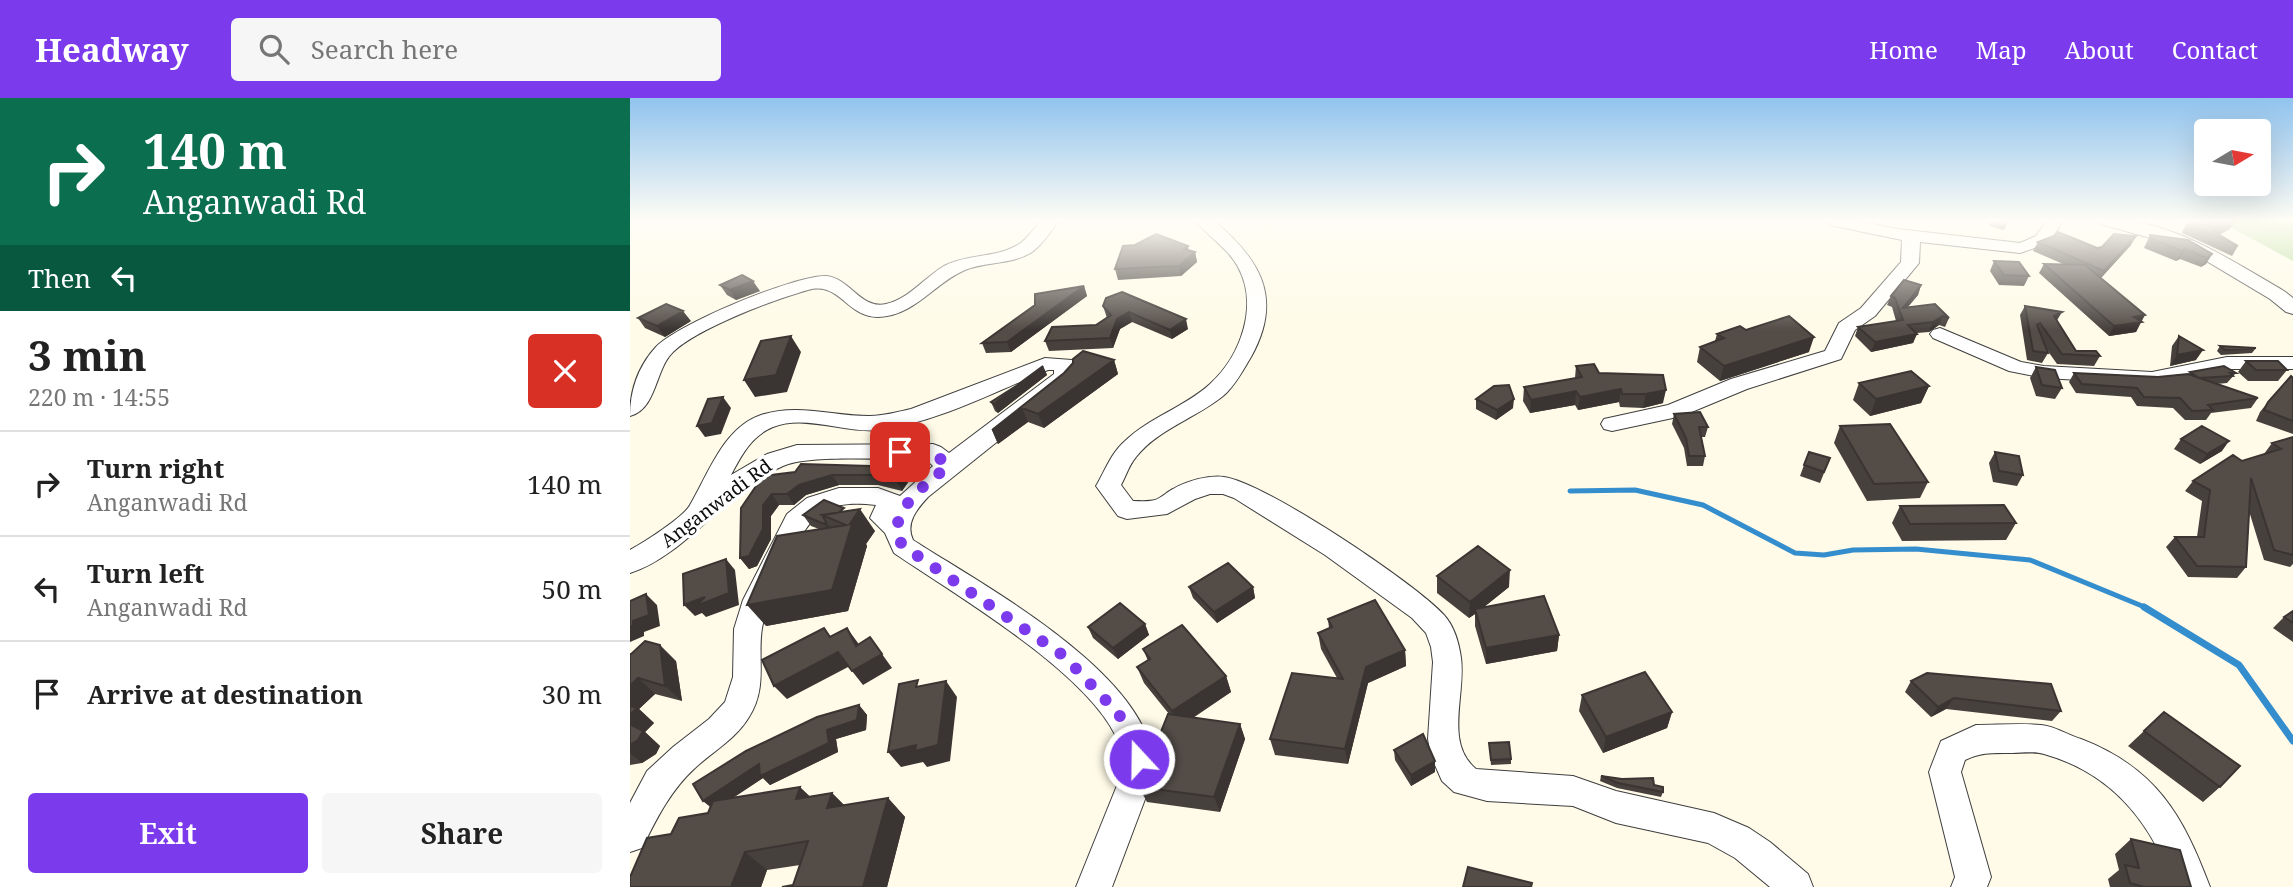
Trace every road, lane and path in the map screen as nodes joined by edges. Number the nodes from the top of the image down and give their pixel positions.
1 (996, 257) edge
2 (1241, 257) edge
3 (1910, 257) edge
4 (2212, 257) edge
5 (2293, 308) edge
6 (1940, 334) dead end
7 (2293, 342) edge
8 (2293, 349) edge
9 (2293, 363) edge
10 (630, 409) edge
11 (1612, 424) dead end
12 (948, 466) junction
13 (691, 521) junction
14 (897, 529) junction
15 (630, 563) edge
16 (630, 836) edge
17 (1094, 887) edge
18 (1795, 887) edge
19 (1969, 887) edge
20 (2192, 887) edge

1 - 10 street
2 - 18 street
3 - 11 street
4 - 5 street
6 - 9 street
7 - 8 street
12 - 13 street, Anganwadi Rd
12 - 13 street
12 - 14 street
13 - 15 street, Anganwadi Rd
14 - 16 street
14 - 17 street
19 - 20 street

